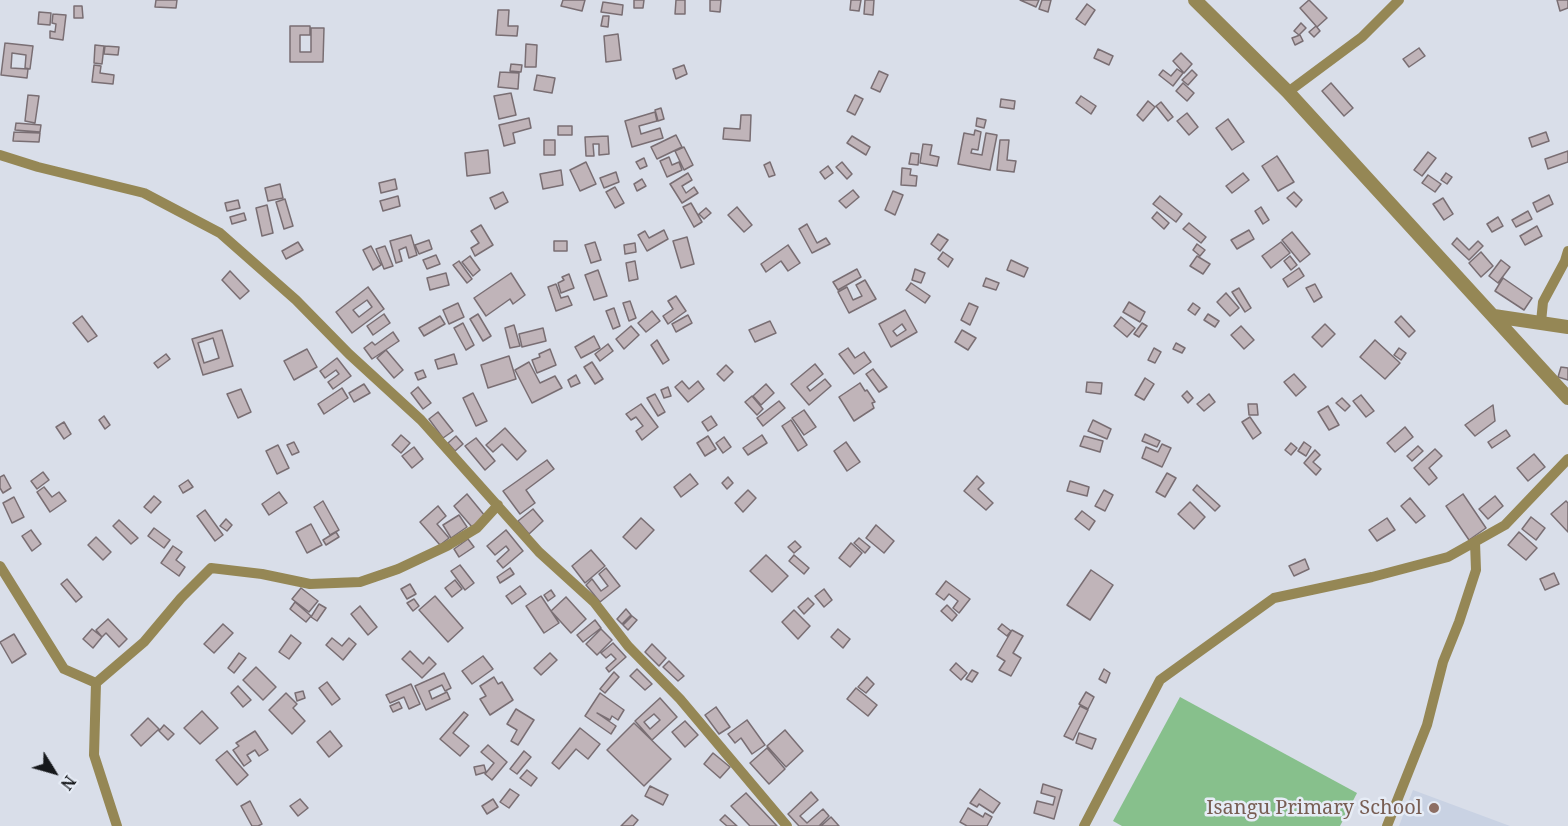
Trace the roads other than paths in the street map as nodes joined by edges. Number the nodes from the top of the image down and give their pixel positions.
1 (1195, 0) edge
2 (1399, 0) edge
3 (1288, 92) junction
4 (0, 155) edge
5 (1568, 251) edge
6 (1494, 315) junction
7 (1541, 322) junction
8 (1568, 327) edge
9 (1568, 398) edge
10 (1568, 459) edge
11 (498, 505) junction
12 (1475, 542) junction
13 (0, 566) edge
14 (96, 683) junction
15 (117, 826) edge
16 (787, 826) edge
17 (1084, 826) edge
18 (1387, 826) edge

1 - 3 street
2 - 3 street
3 - 6 street
4 - 11 street
5 - 7 street
6 - 7 street
6 - 9 street
7 - 8 street
10 - 12 street
11 - 14 street
11 - 16 street
12 - 17 street
12 - 18 street
13 - 14 street
14 - 15 street

